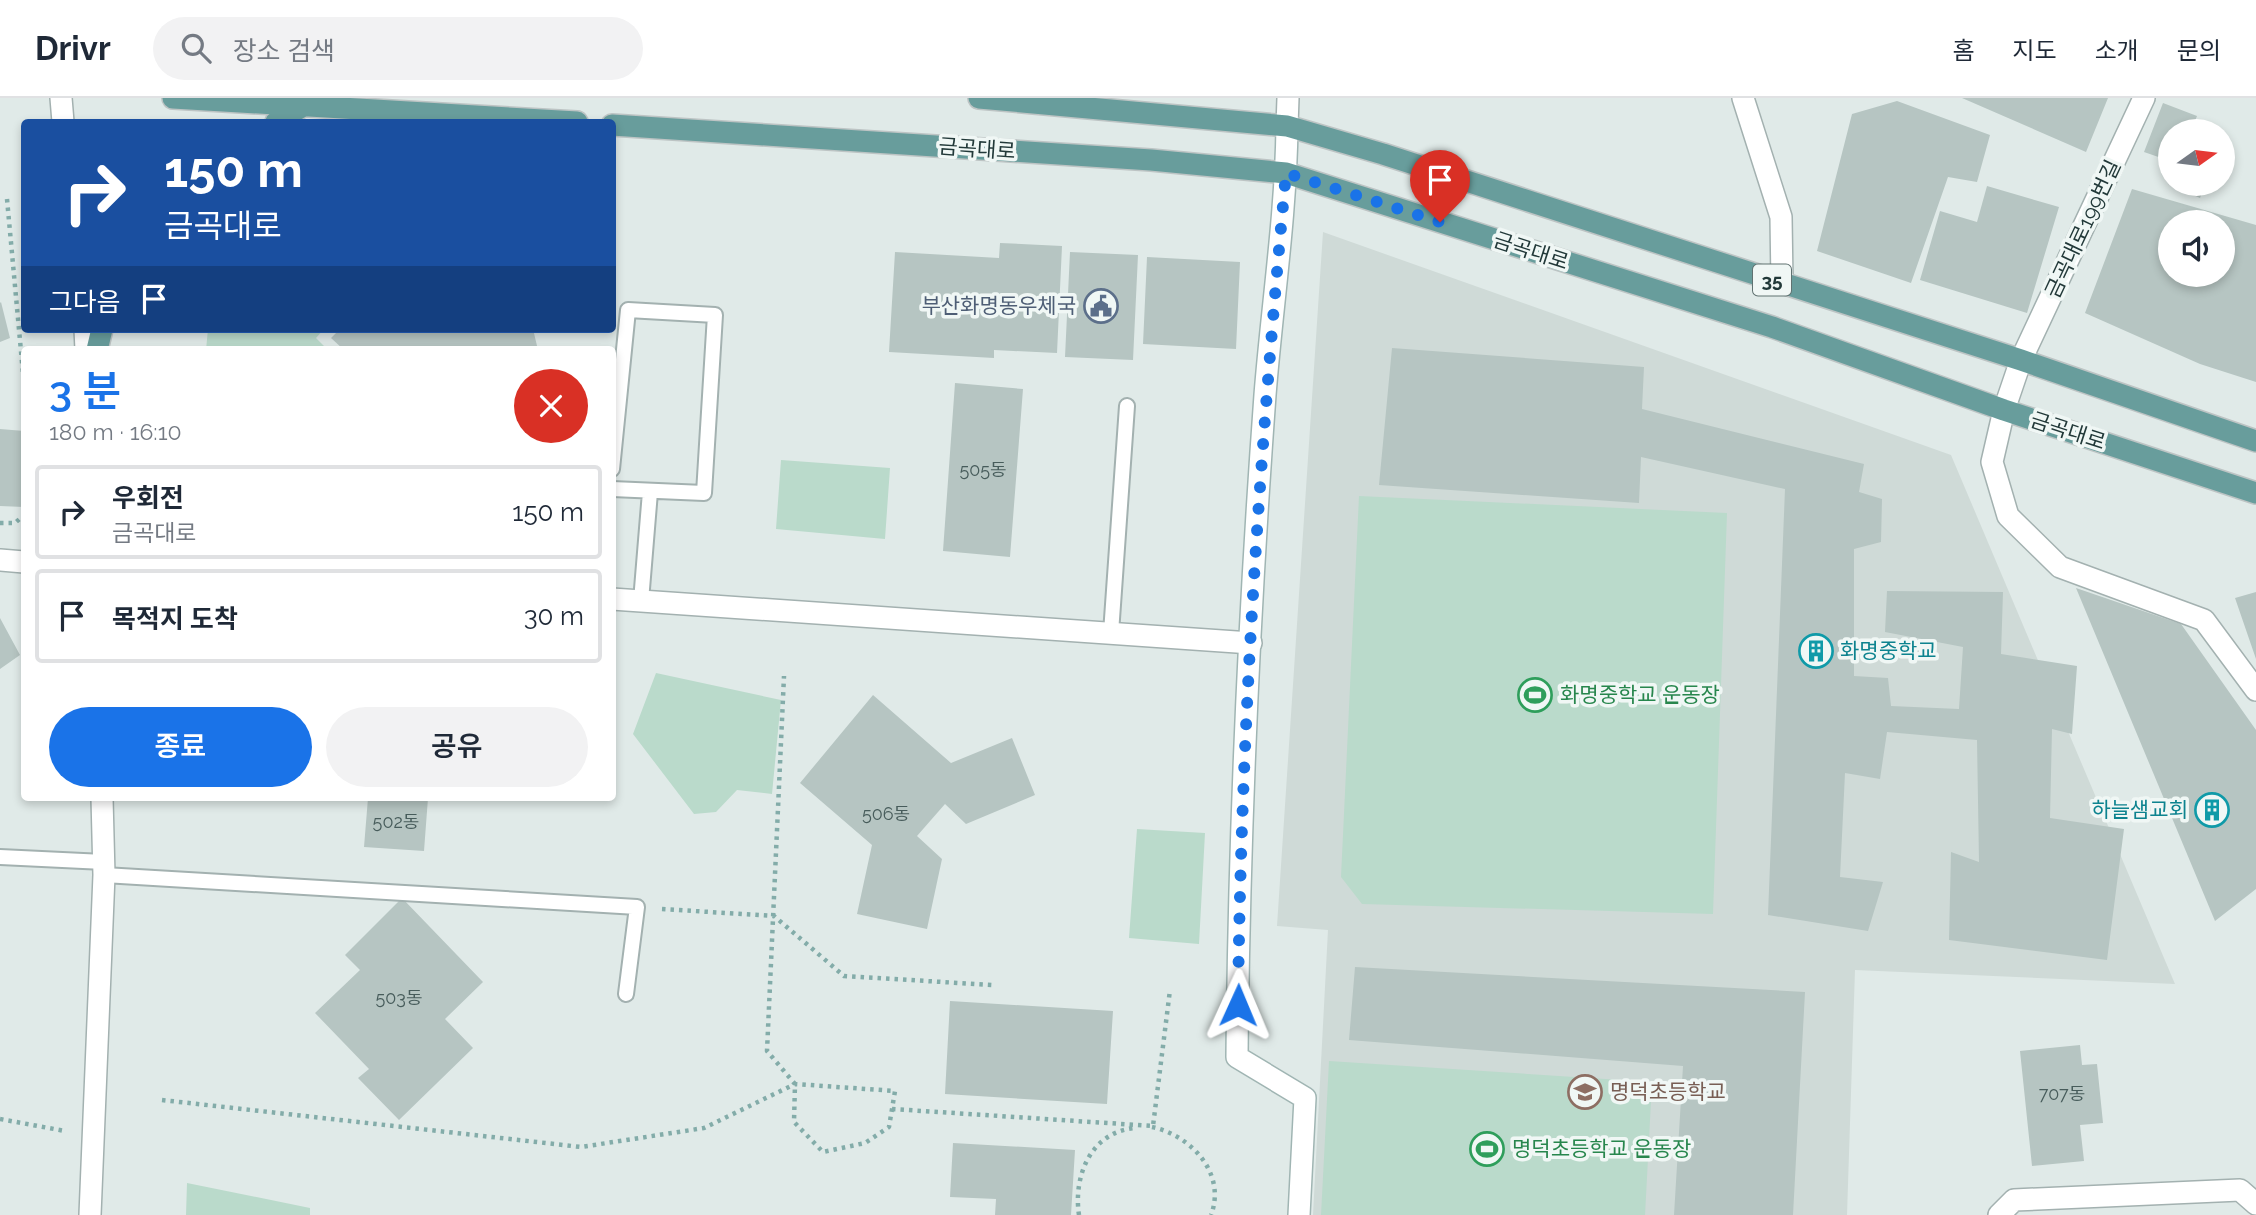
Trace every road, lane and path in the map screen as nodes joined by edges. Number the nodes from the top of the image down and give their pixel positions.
1 (61, 98) edge
2 (173, 98) edge
3 (979, 98) edge
4 (1289, 98) edge
5 (1743, 98) edge
6 (2144, 98) edge
7 (305, 105) junction
8 (64, 119) edge
9 (281, 119) edge
10 (529, 119) edge
11 (616, 125) edge
12 (1287, 126) junction
13 (1286, 173) junction
14 (7, 199) dead end
15 (1782, 283) junction
16 (21, 351) edge
17 (2021, 360) junction
18 (1126, 406) dead end
19 (2004, 410) junction
20 (616, 429) edge
21 (2256, 441) edge
22 (616, 489) edge
23 (650, 492) junction
24 (2256, 493) edge
25 (21, 518) edge
26 (0, 523) edge
27 (0, 560) edge
28 (21, 562) edge
29 (616, 599) edge
30 (641, 601) junction
31 (1111, 634) junction
32 (1251, 643) junction
33 (785, 676) dead end
34 (2256, 690) edge
35 (102, 801) edge
36 (0, 857) edge
37 (104, 869) junction
38 (637, 907) junction
39 (774, 916) junction
40 (992, 985) dead end
41 (1170, 990) dead end
42 (626, 994) dead end
43 (794, 1084) junction
44 (162, 1100) dead end
45 (892, 1109) junction
46 (0, 1119) edge
47 (1153, 1126) junction
48 (93, 1136) junction
49 (2256, 1204) edge
50 (90, 1215) edge
51 (1079, 1215) edge
52 (1212, 1215) edge
53 (1299, 1215) edge
54 (1998, 1215) edge

1 - 8 street
2 - 7 main road
3 - 12 main road, 35
4 - 12 street
5 - 15 street
6 - 17 street, 금곡대로199번길
7 - 9 main road
7 - 10 main road
11 - 13 main road, 금곡대로 / 35
12 - 13 street
12 - 15 main road, 35
13 - 19 main road, 금곡대로 / 35
13 - 32 street
14 - 16 path
15 - 17 main road, 35
17 - 19 street, 금곡대로199번길
17 - 21 main road, 35
18 - 31 lane
19 - 24 main road, 금곡대로 / 35
19 - 34 street, 금곡대로199번길
20 - 23 lane
22 - 23 lane
23 - 30 lane
25 - 26 path
27 - 28 street
29 - 30 street
30 - 31 street
31 - 32 street
32 - 53 street
33 - 39 path
35 - 37 street
36 - 37 lane
37 - 38 lane
37 - 48 street
38 - 39 path
38 - 42 lane
39 - 40 path
39 - 43 path
41 - 47 path
43 - 44 path
43 - 45 path
43 - 45 path
45 - 47 path
46 - 48 path
47 - 51 path
47 - 52 path
48 - 50 street
49 - 54 street

